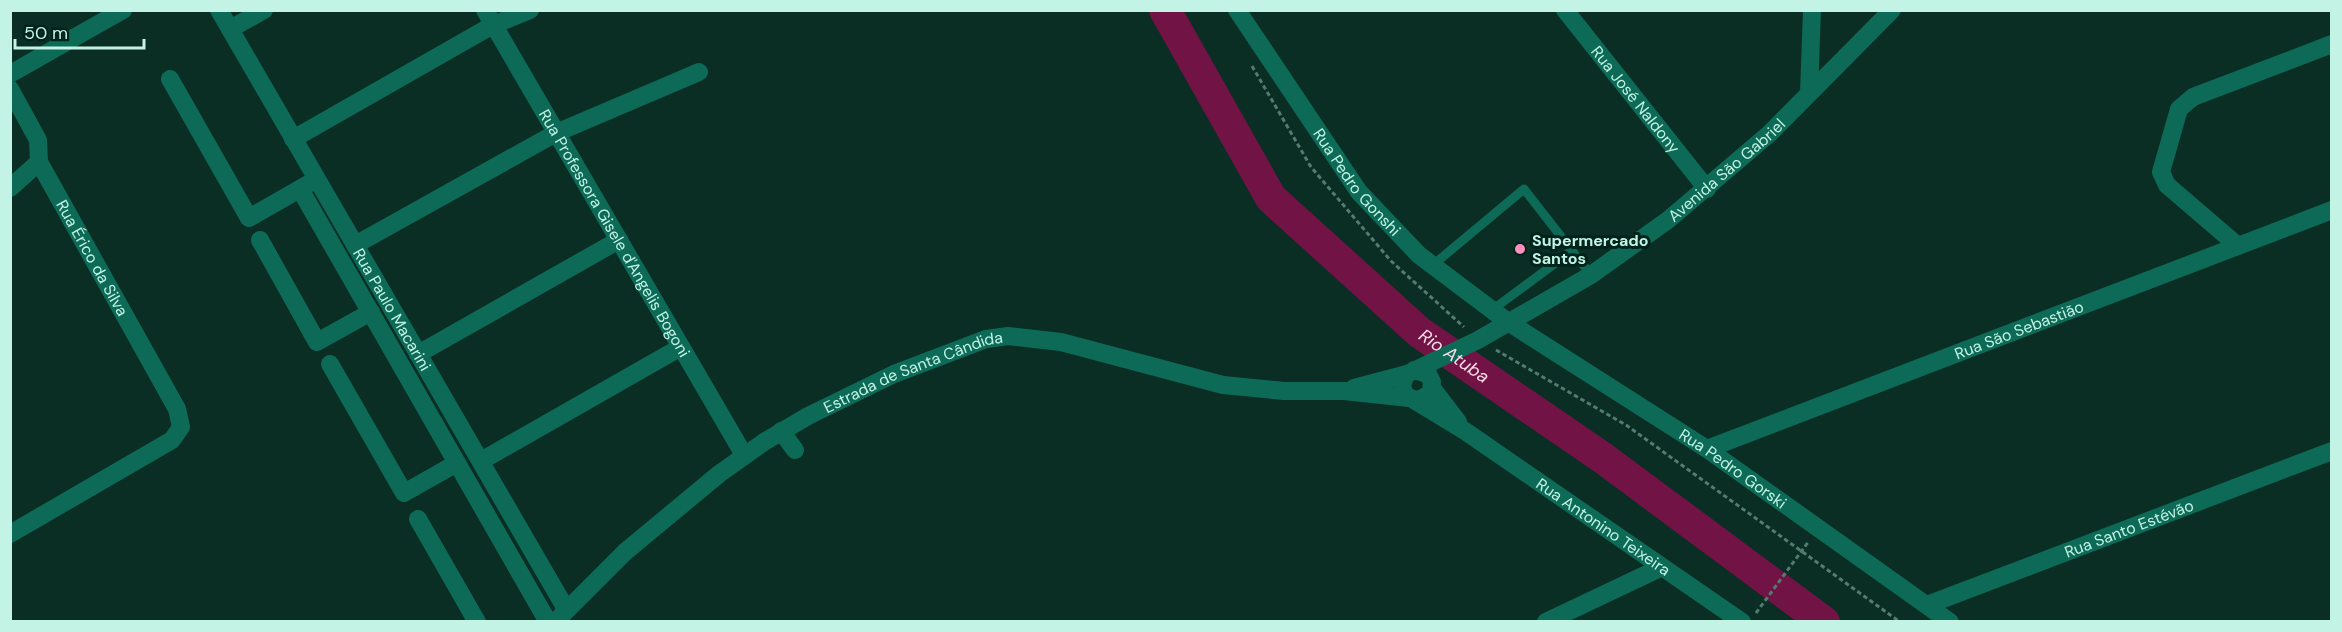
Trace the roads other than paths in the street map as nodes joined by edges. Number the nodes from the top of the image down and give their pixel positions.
1 (123, 10) edge
2 (219, 10) edge
3 (264, 10) edge
4 (530, 10) edge
5 (1238, 10) edge
6 (1565, 10) edge
7 (1812, 10) edge
8 (1892, 10) edge
9 (489, 18) edge
10 (230, 29) junction
11 (2331, 44) edge
12 (699, 72) dead end
13 (10, 74) edge
14 (170, 79) dead end
15 (10, 89) edge
16 (1809, 93) junction
17 (556, 133) junction
18 (293, 139) junction
19 (39, 162) junction
20 (317, 180) junction
21 (10, 188) edge
22 (300, 189) junction
23 (1707, 189) junction
24 (2331, 210) edge
25 (260, 240) dead end
26 (619, 240) junction
27 (355, 245) junction
28 (2238, 246) junction
29 (1572, 251) junction
30 (1433, 265) junction
31 (1591, 275) junction
32 (1492, 310) junction
33 (370, 312) junction
34 (1508, 322) junction
35 (681, 347) junction
36 (418, 354) junction
37 (1446, 355) junction
38 (330, 364) dead end
39 (1411, 372) junction
40 (1432, 385) junction
41 (1344, 391) junction
42 (1411, 399) junction
43 (781, 431) junction
44 (1465, 431) junction
45 (1707, 449) junction
46 (795, 450) dead end
47 (2331, 451) edge
48 (744, 455) junction
49 (481, 461) junction
50 (457, 463) junction
51 (418, 519) dead end
52 (10, 534) edge
53 (1662, 567) junction
54 (1927, 605) junction
55 (561, 615) edge
56 (477, 621) edge
57 (548, 621) edge
58 (1546, 621) edge
59 (1742, 621) edge
60 (1950, 621) edge

1 - 13 street
2 - 10 street, Rua Paulo Macarini
3 - 10 street
4 - 9 street
5 - 30 street, Rua Pedro Gonshi
6 - 23 street, Rua José Naldony
7 - 16 street
8 - 16 street, Avenida São Gabriel
9 - 17 street, Rua Professora Gisele d'Angelis Bogoni
9 - 18 street
10 - 18 street, Rua Paulo Macarini
11 - 28 street
12 - 17 street
14 - 22 street
15 - 19 street, Rua Érico da Silva
16 - 23 street, Avenida São Gabriel
17 - 26 street, Rua Professora Gisele d'Angelis Bogoni
17 - 27 street
18 - 20 street, Rua Paulo Macarini
19 - 21 street
19 - 52 street, Rua Érico da Silva
20 - 22 street
20 - 27 street, Rua Paulo Macarini
22 - 33 street
23 - 31 street, Avenida São Gabriel
24 - 28 street, Rua São Sebastião
25 - 33 street
26 - 35 street, Rua Professora Gisele d'Angelis Bogoni
26 - 36 street
27 - 36 street, Rua Paulo Macarini
28 - 45 street, Rua São Sebastião
29 - 30 lane
29 - 31 lane
29 - 32 lane
30 - 32 street, Rua Pedro Gonshi
31 - 34 street, Avenida São Gabriel
32 - 34 street, Rua Pedro Gonshi
33 - 50 street
34 - 37 street, Avenida São Gabriel
34 - 45 street, Rua Pedro Gorski
35 - 48 street, Rua Professora Gisele d'Angelis Bogoni
35 - 49 street
36 - 49 street, Rua Paulo Macarini
37 - 39 street, Estrada de Santa Cândida
37 - 40 street
38 - 50 street
39 - 40 street
39 - 41 street, Estrada de Santa Cândida
39 - 42 street
40 - 42 street
40 - 44 street, Rua Antonino Teixeira
41 - 42 street, Estrada de Santa Cândida
41 - 43 street, Estrada de Santa Cândida
42 - 44 street, Rua Antonino Teixeira
43 - 46 street
43 - 48 street, Estrada de Santa Cândida
44 - 53 street, Rua Antonino Teixeira
45 - 54 street, Rua Pedro Gorski
47 - 54 street, Rua Santo Estévão
48 - 55 street, Estrada de Santa Cândida
49 - 55 street, Rua Paulo Macarini
50 - 57 street
51 - 56 street
53 - 58 street
53 - 59 street, Rua Antonino Teixeira
54 - 60 street, Rua Pedro Gorski

